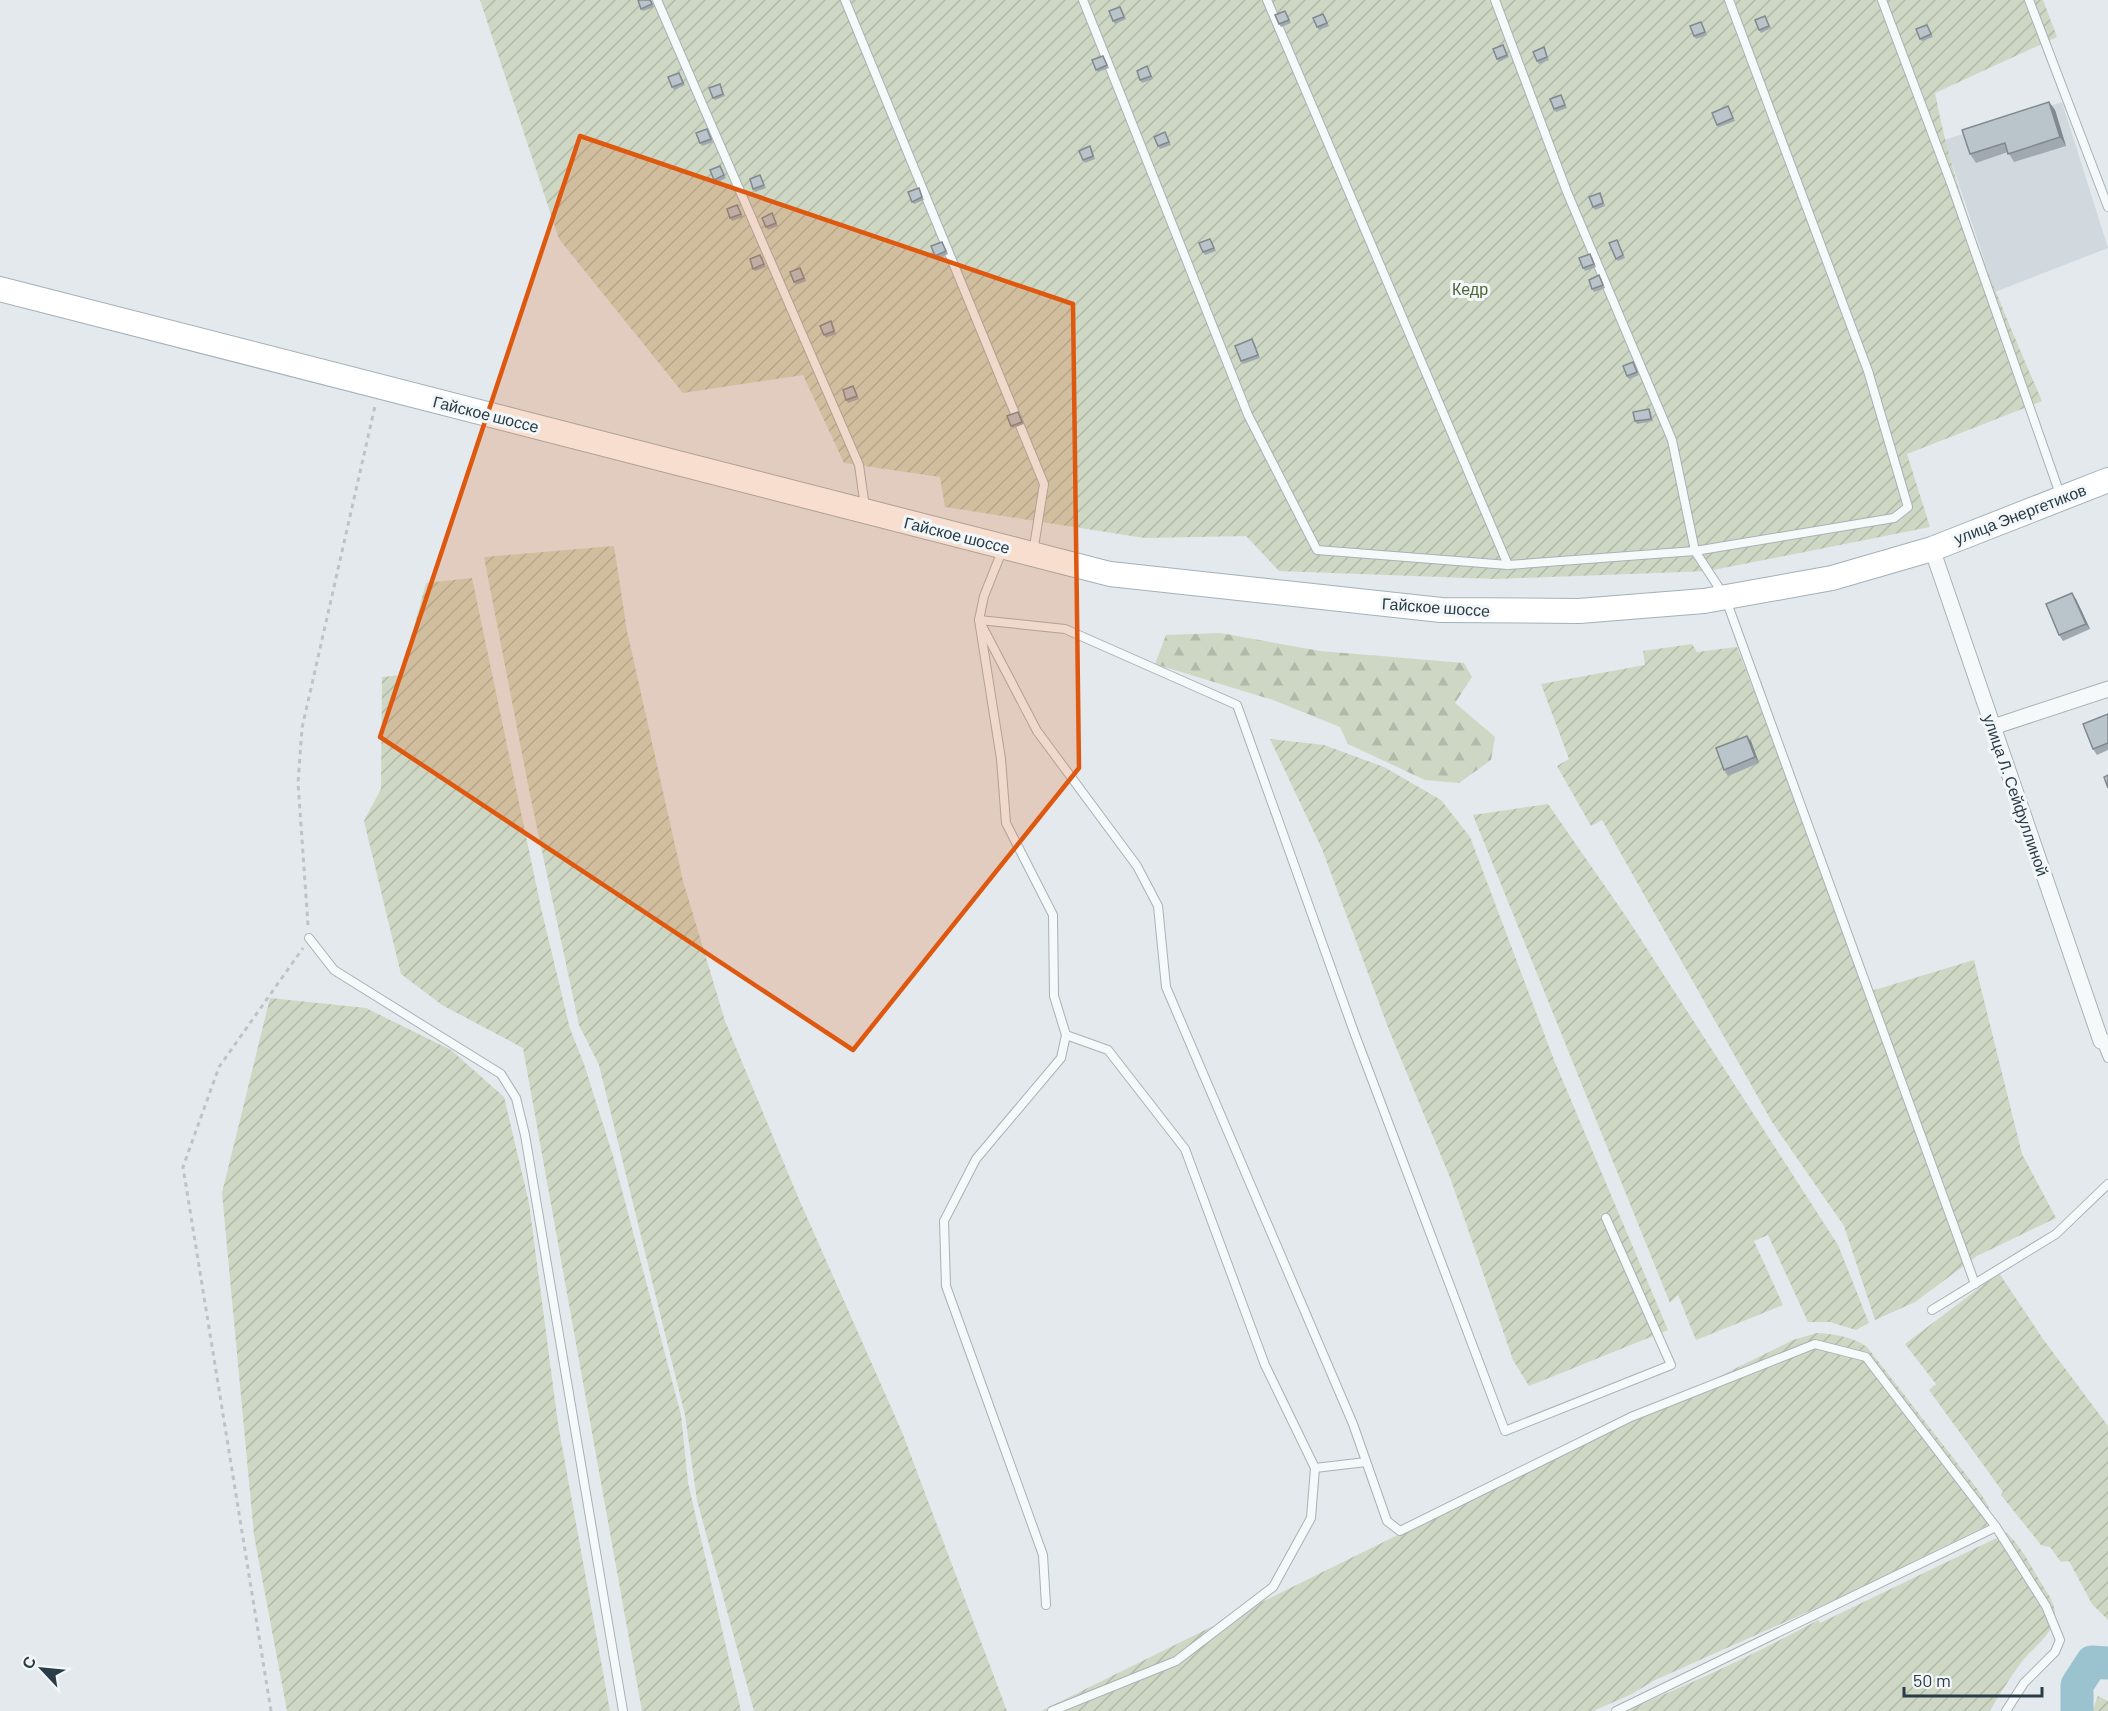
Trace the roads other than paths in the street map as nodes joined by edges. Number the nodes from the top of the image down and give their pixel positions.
1 (657, 0) edge
2 (845, 0) edge
3 (1083, 0) edge
4 (1267, 0) edge
5 (1495, 0) edge
6 (1729, 0) edge
7 (1882, 0) edge
8 (2029, 0) edge
9 (2108, 207) edge
10 (0, 289) edge
11 (2108, 480) edge
12 (2061, 498) junction
13 (865, 511) junction
14 (1004, 547) junction
15 (1932, 549) junction
16 (1695, 551) junction
17 (1033, 554) junction
18 (1508, 565) junction
19 (1725, 597) junction
20 (979, 620) junction
21 (2108, 689) edge
22 (1993, 728) junction
23 (309, 938) road end
24 (1066, 1035) junction
25 (2104, 1042) edge
26 (2108, 1058) edge
27 (2108, 1184) edge
28 (1606, 1218) dead end
29 (1975, 1284) junction
30 (1932, 1310) dead end
31 (1366, 1462) junction
32 (1315, 1468) junction
33 (1996, 1527) junction
34 (1046, 1605) dead end
35 (623, 1711) edge
36 (1052, 1711) edge
37 (1616, 1711) edge
38 (2006, 1711) edge

1 - 13 lane
2 - 17 lane
3 - 18 lane
4 - 18 lane
5 - 16 lane
6 - 16 lane
7 - 12 lane
8 - 9 lane
10 - 13 main road, Гайское шоссе
11 - 12 main road, улица Энергетиков
12 - 15 main road, улица Энергетиков
13 - 14 main road, Гайское шоссе
14 - 17 main road, Гайское шоссе
14 - 20 lane
15 - 19 main road, Гайское шоссе
15 - 22 street, улица Л. Сейфуллиной
16 - 18 lane
16 - 19 lane
17 - 19 main road, Гайское шоссе
19 - 29 lane
20 - 24 lane
20 - 28 lane
20 - 31 lane
21 - 22 street
22 - 25 street, улица Л. Сейфуллиной
23 - 35 lane
24 - 32 lane
24 - 34 lane
25 - 26 lane
27 - 29 lane
29 - 30 lane
31 - 32 lane
31 - 33 lane
32 - 36 lane
33 - 37 lane
33 - 38 lane

